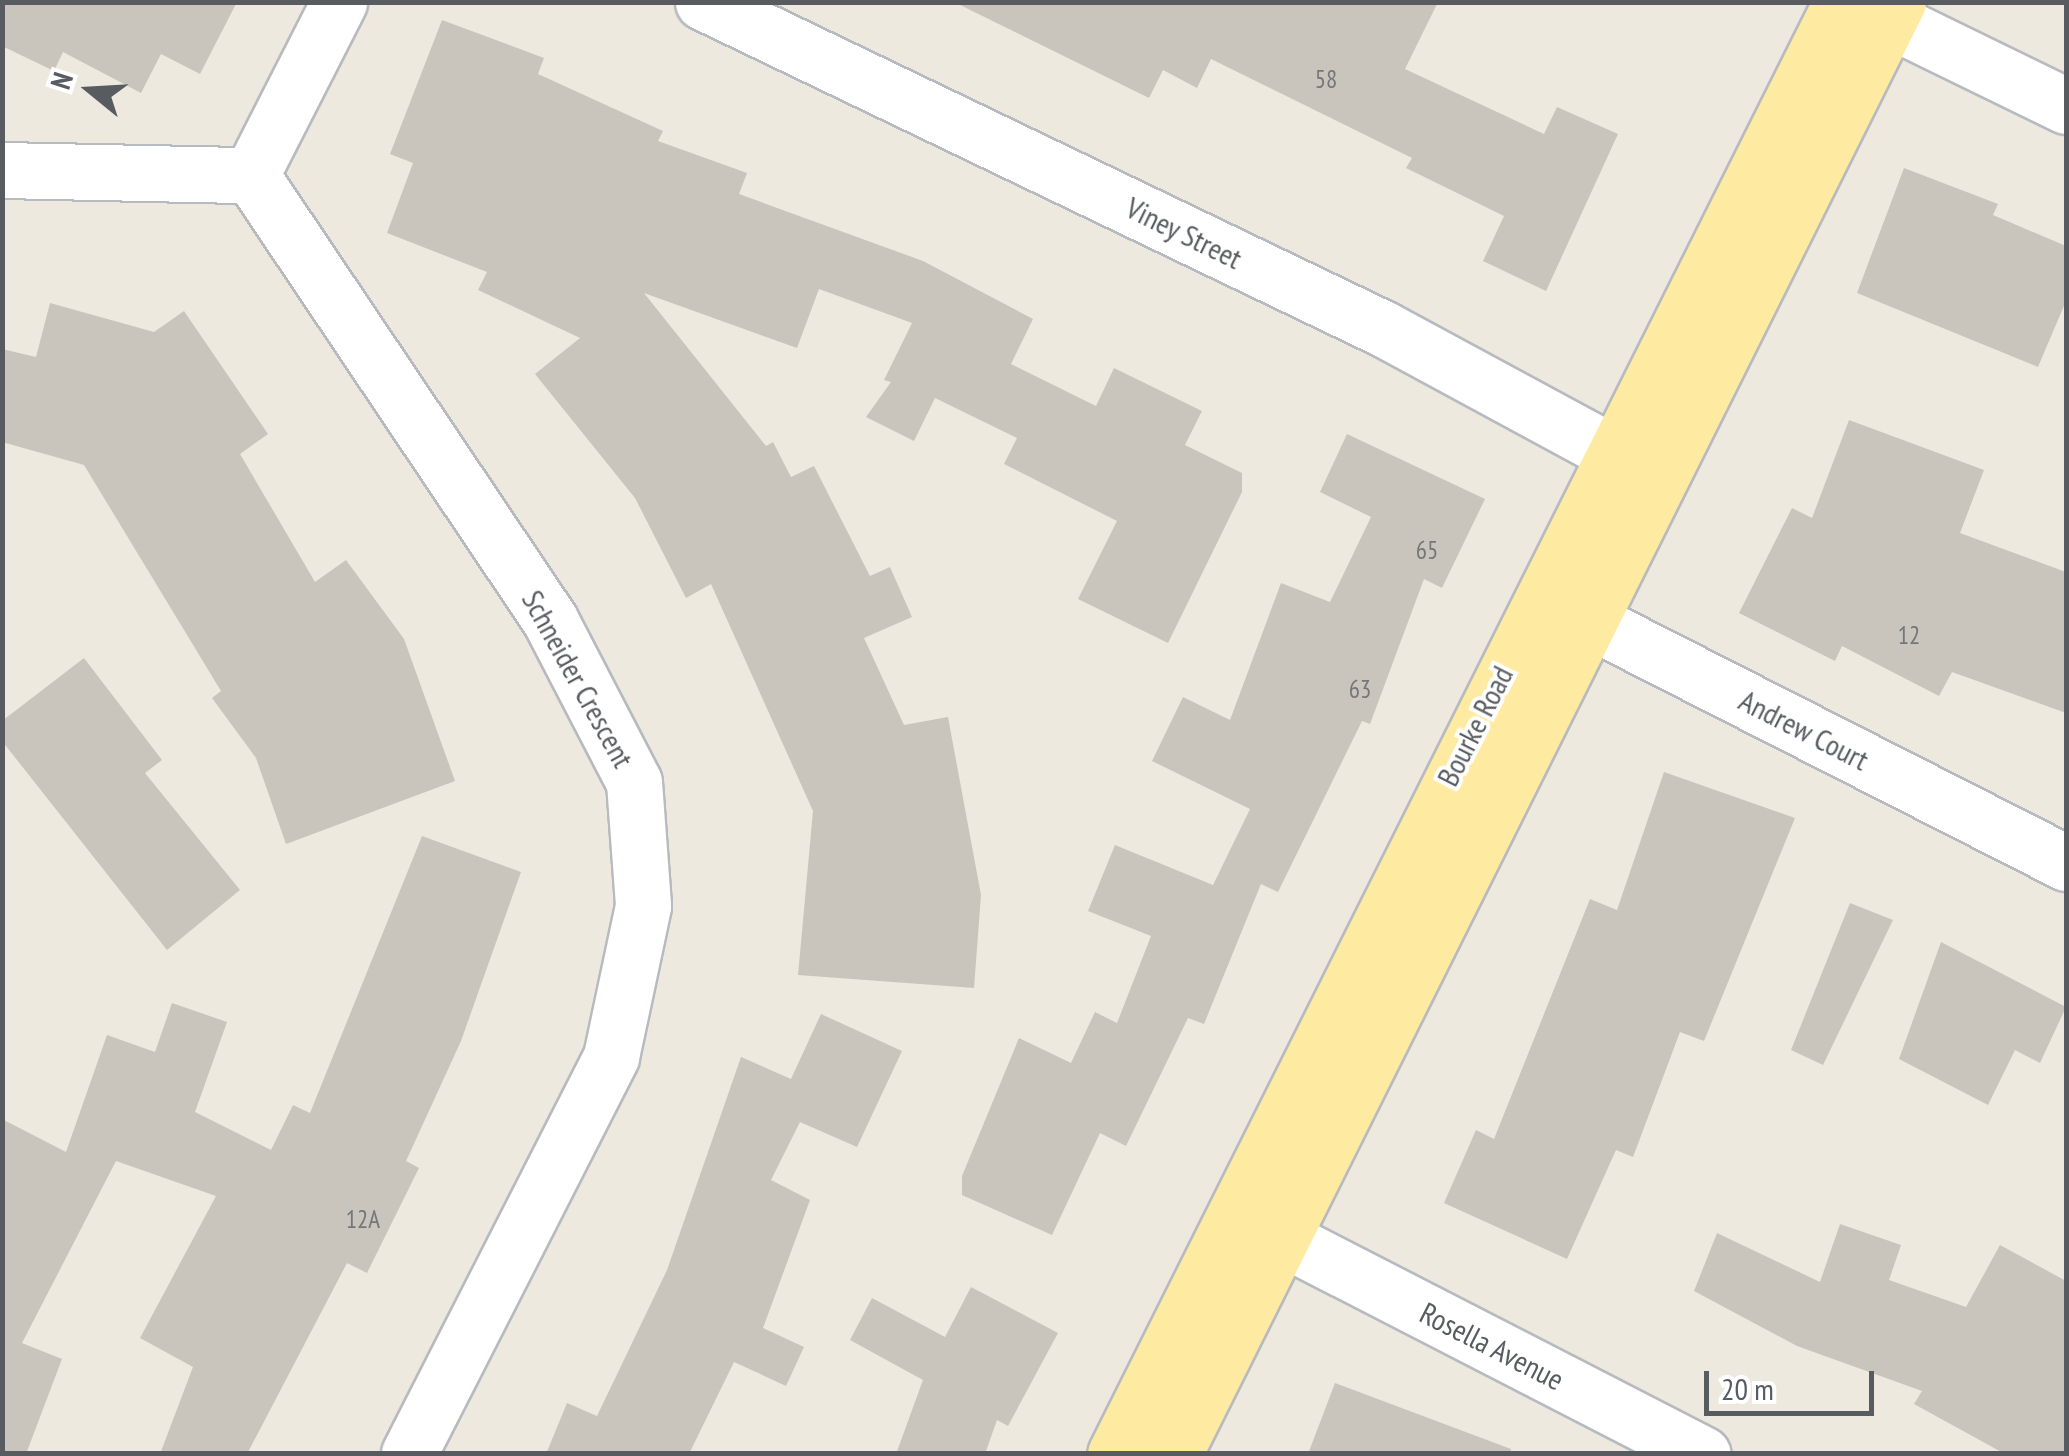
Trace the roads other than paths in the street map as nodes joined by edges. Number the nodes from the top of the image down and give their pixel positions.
1 (340, 2) edge
2 (703, 2) edge
3 (1870, 6) edge
4 (2066, 106) edge
5 (2, 170) edge
6 (251, 176) junction
7 (1636, 466) junction
8 (1564, 608) junction
9 (2066, 862) edge
10 (1234, 1216) junction
11 (1282, 1238) junction
12 (409, 1454) edge
13 (1116, 1454) edge
14 (1174, 1454) edge
15 (1703, 1454) edge

1 - 6 street
2 - 7 street, Viney Street
3 - 4 street
3 - 7 main road, Bourke Road
5 - 6 street
6 - 12 street, Schneider Crescent
7 - 8 main road, Bourke Road
8 - 9 street, Andrew Court
8 - 10 main road, Bourke Road
8 - 11 main road, Bourke Road
10 - 11 main road
10 - 13 main road, Bourke Road
11 - 14 main road, Bourke Road
11 - 15 street, Rosella Avenue

